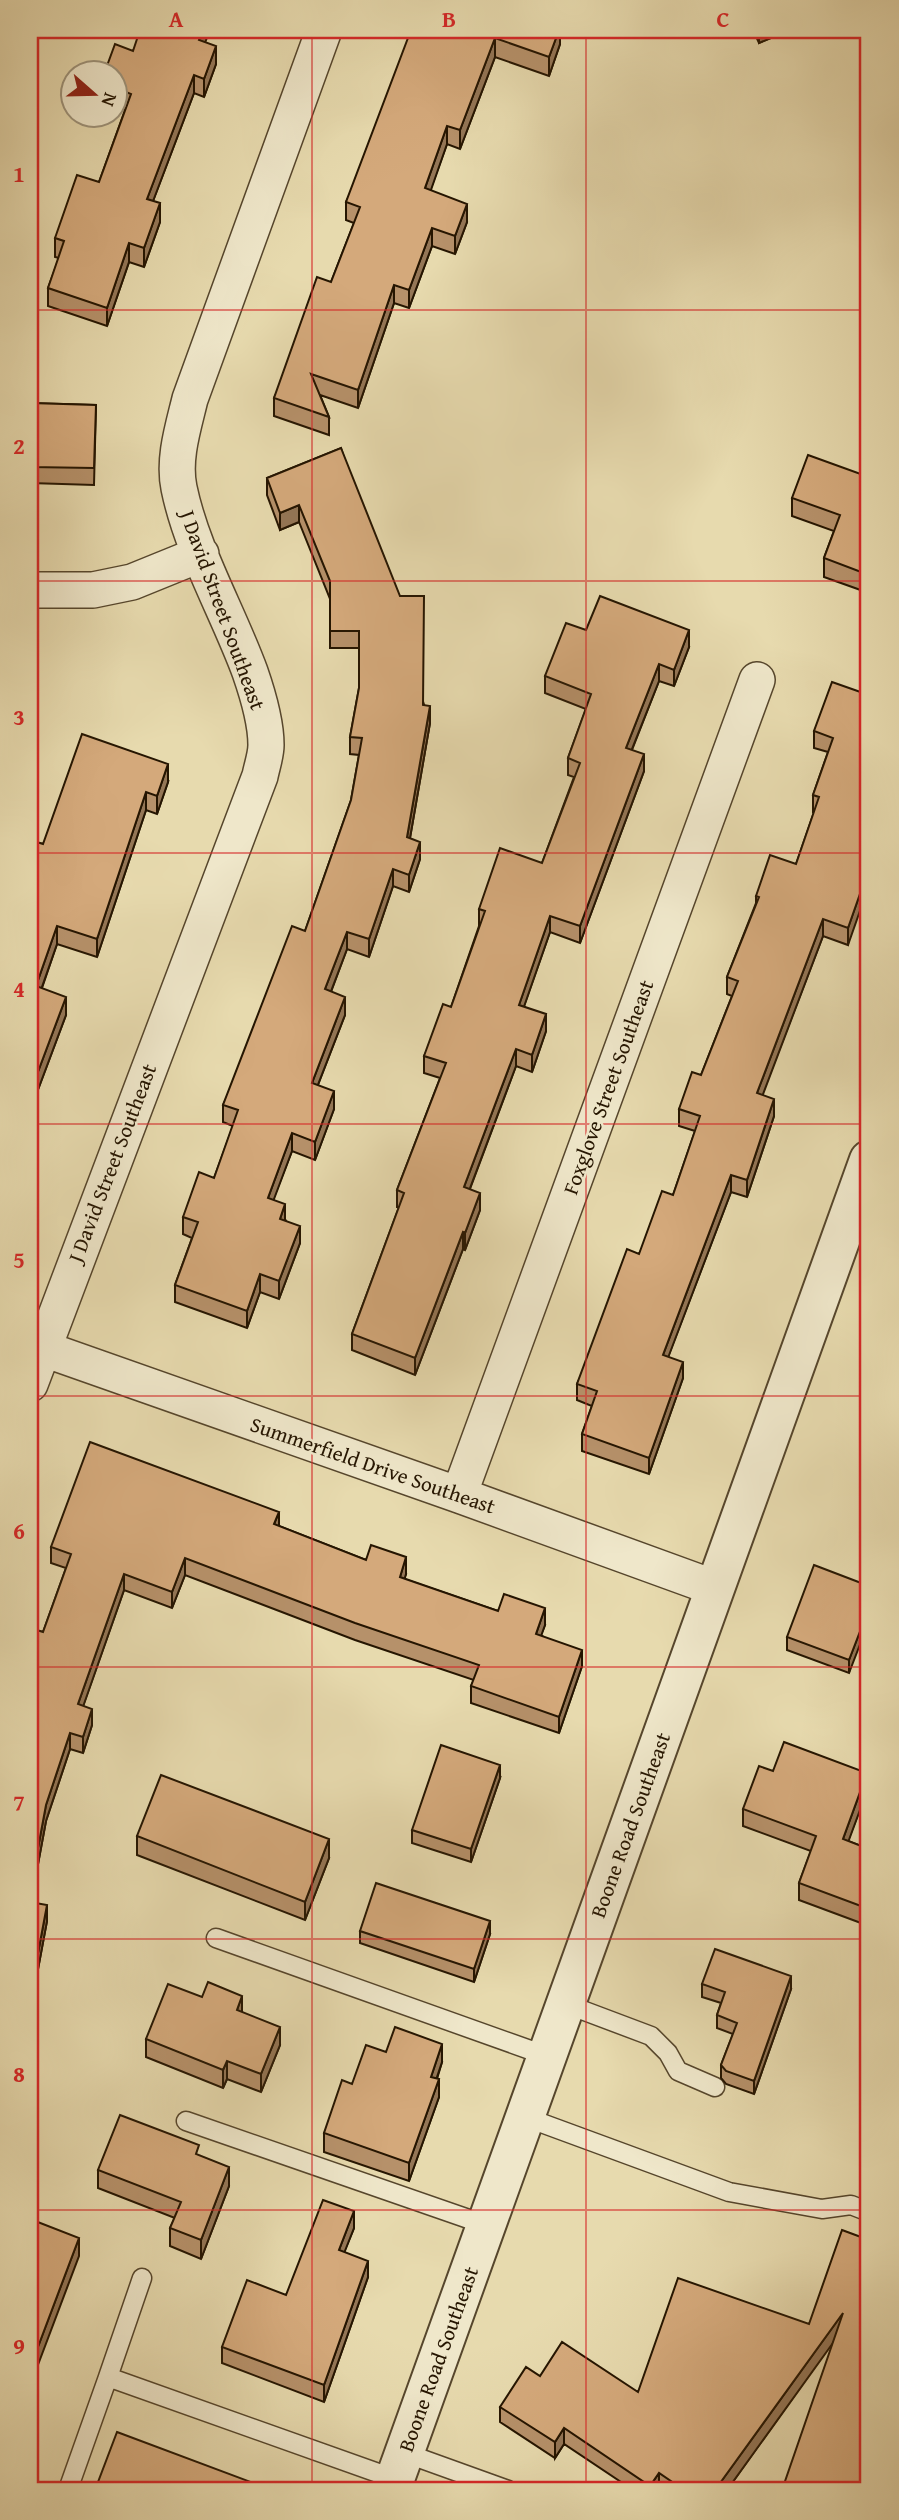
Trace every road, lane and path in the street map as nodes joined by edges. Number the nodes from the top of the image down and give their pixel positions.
1 (324, 30) edge
2 (201, 554) junction
3 (30, 590) edge
4 (757, 680) dead end
5 (869, 1160) edge
6 (36, 1346) edge
7 (30, 1384) edge
8 (459, 1495) junction
9 (715, 1588) junction
10 (216, 1938) dead end
11 (566, 2004) junction
12 (547, 2056) junction
13 (715, 2087) dead end
14 (525, 2117) junction
15 (186, 2121) dead end
16 (869, 2212) edge
17 (486, 2225) junction
18 (142, 2278) dead end
19 (108, 2377) junction
20 (397, 2474) edge
21 (70, 2484) dead end
22 (508, 2490) edge

1 - 2 street, J David Street Southeast
2 - 3 street
2 - 6 street, J David Street Southeast
4 - 8 street, Foxglove Street Southeast
5 - 9 street, Boone Road Southeast
6 - 7 street, J David Street Southeast
6 - 8 street, Summerfield Drive Southeast
8 - 9 street, Summerfield Drive Southeast
9 - 11 street, Boone Road Southeast
10 - 12 lane
11 - 12 street, Boone Road Southeast
11 - 13 lane
12 - 14 street, Boone Road Southeast
14 - 16 lane
14 - 17 street, Boone Road Southeast
15 - 17 lane
17 - 20 street, Boone Road Southeast
18 - 19 lane
19 - 20 lane
19 - 21 lane
20 - 22 lane

